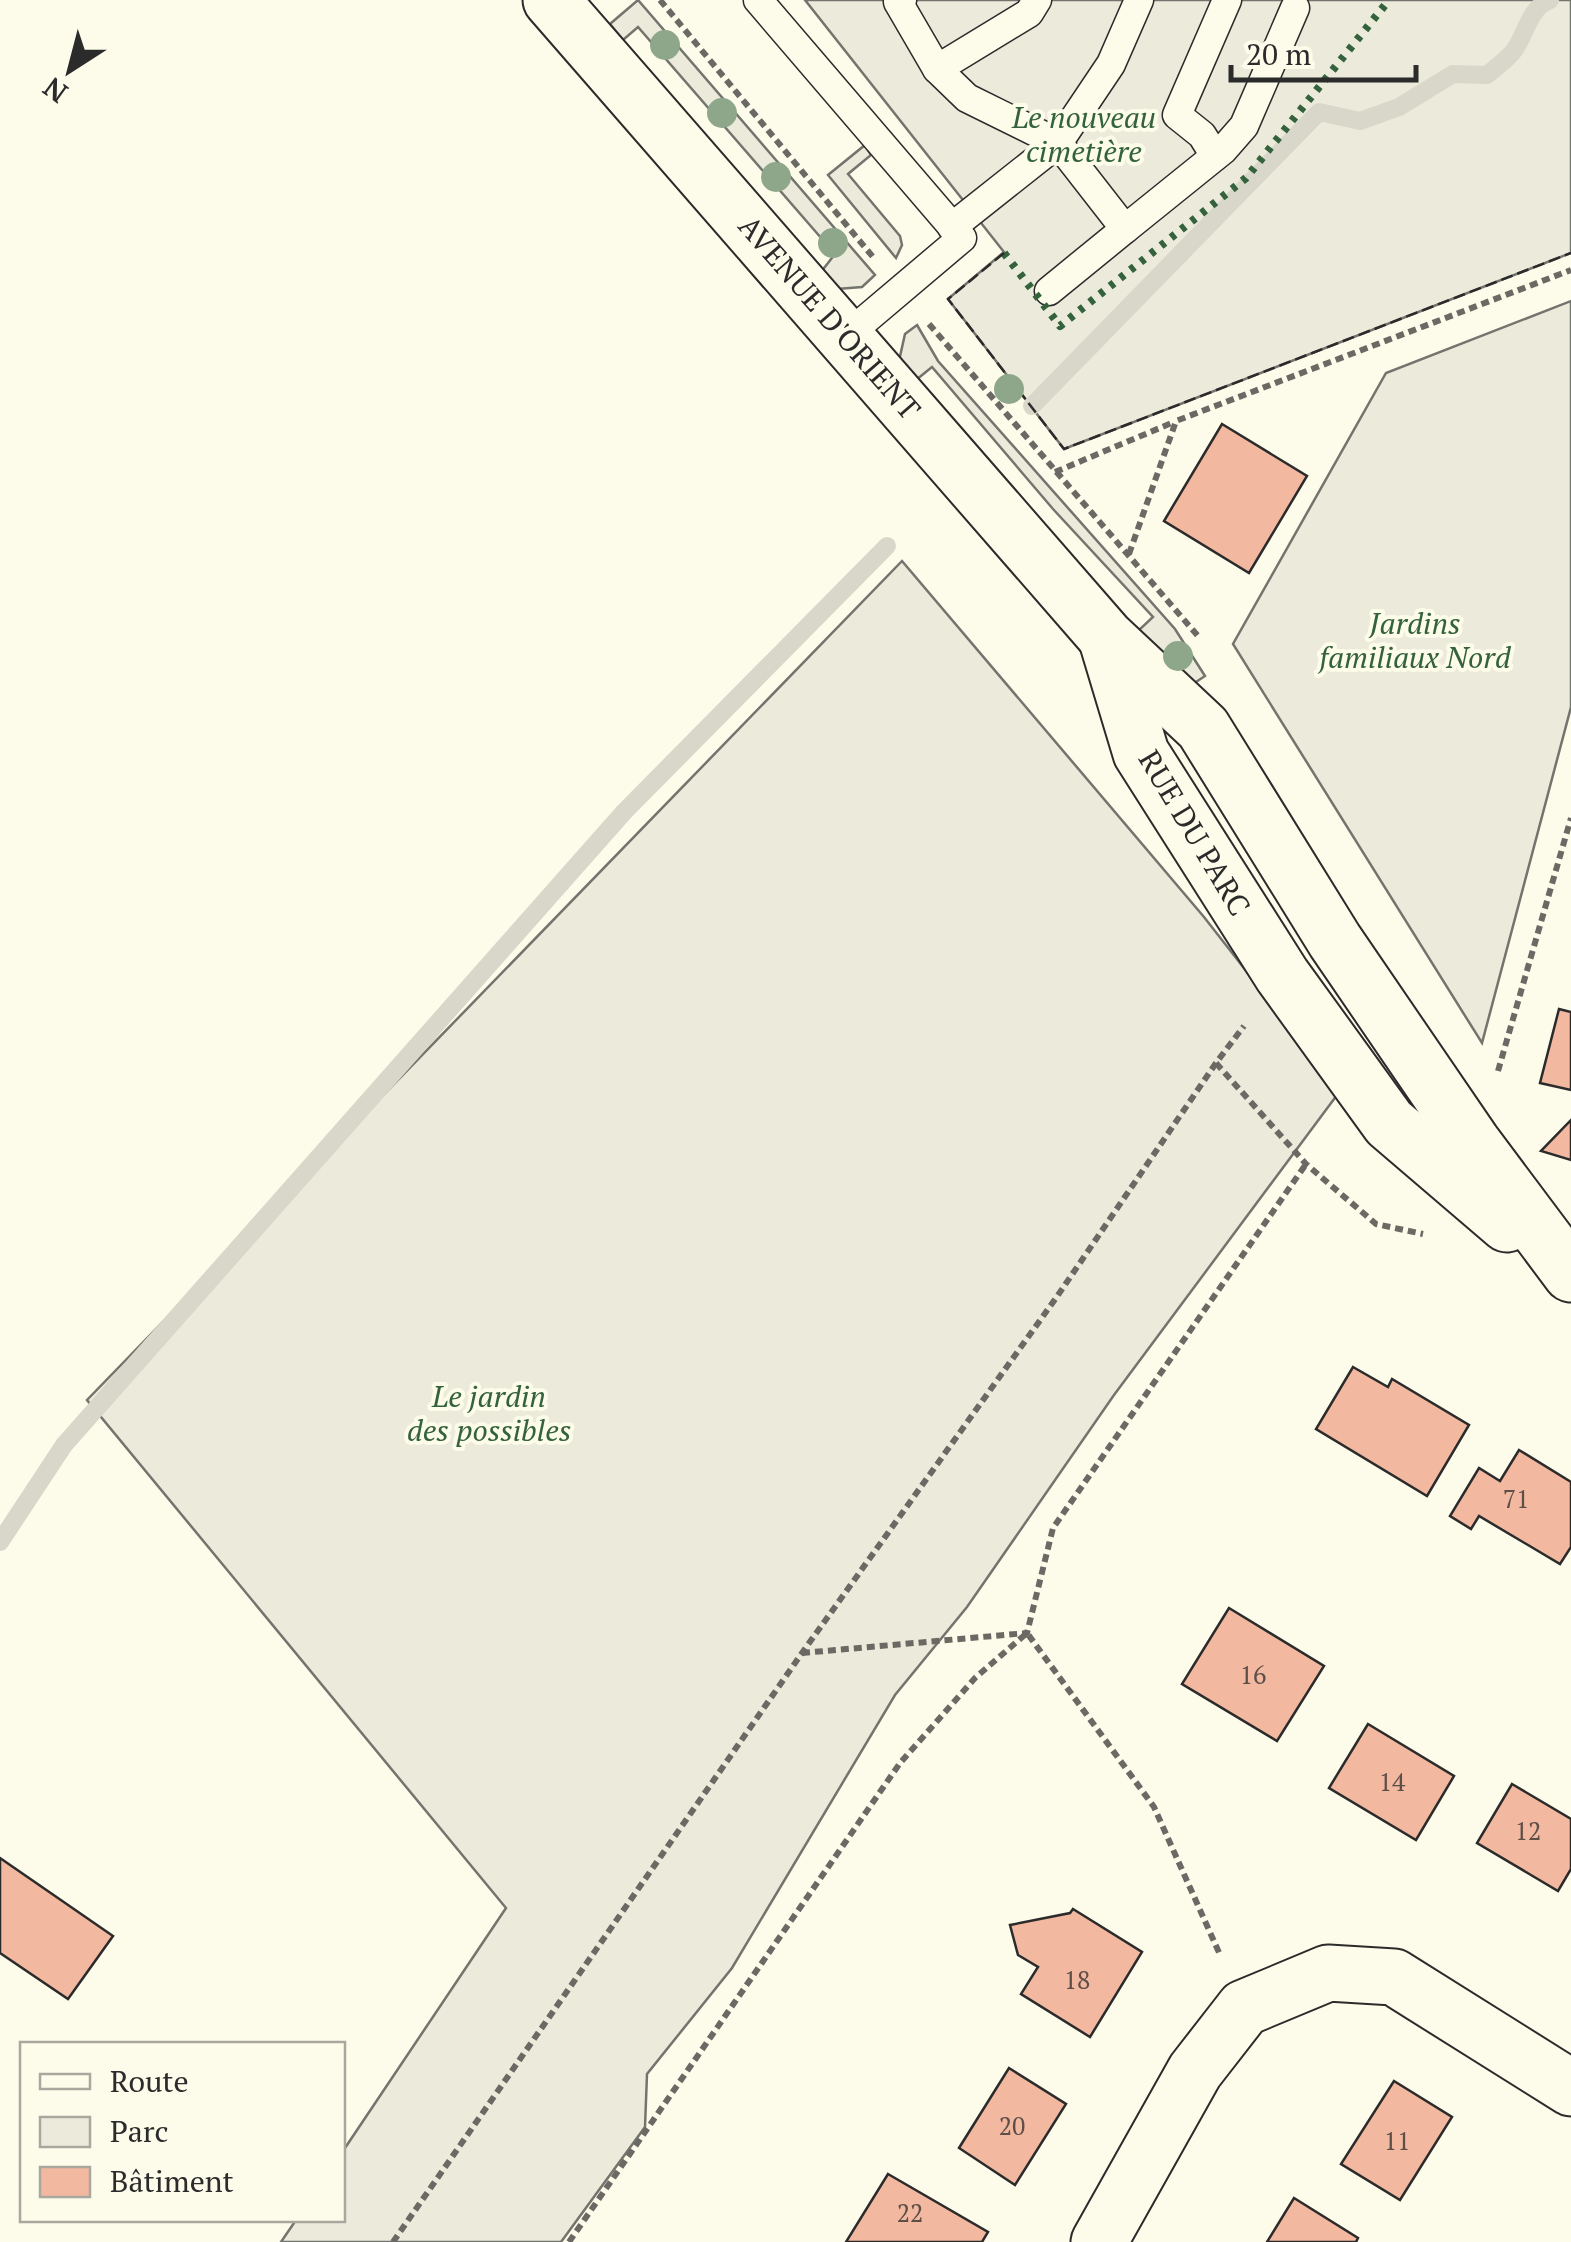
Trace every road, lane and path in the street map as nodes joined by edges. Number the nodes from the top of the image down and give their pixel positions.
1 (551, 0) edge
2 (758, 0) edge
3 (902, 0) edge
4 (1037, 0) edge
5 (1139, 0) edge
6 (1227, 0) edge
7 (1296, 8) dead end
8 (937, 69) junction
9 (1058, 143) junction
10 (1215, 156) junction
11 (952, 226) junction
12 (1125, 230) junction
13 (1571, 270) edge
14 (1049, 290) dead end
15 (845, 337) junction
16 (1176, 421) junction
17 (1055, 472) dead end
18 (1128, 556) dead end
19 (1106, 637) junction
20 (1571, 818) edge
21 (1282, 976) junction
22 (1473, 1143) junction
23 (1306, 1164) dead end
24 (1571, 1276) edge
25 (1027, 1633) junction
26 (802, 1654) junction
27 (1244, 2008) junction
28 (1571, 2088) edge
29 (394, 2242) edge
30 (569, 2242) edge
31 (1100, 2242) edge

1 - 15 street, AVENUE D'ORIENT
2 - 11 lane
3 - 8 lane
4 - 8 lane
5 - 9 lane
6 - 10 lane
7 - 10 lane
8 - 9 lane
9 - 11 lane
9 - 12 lane
10 - 12 lane
11 - 15 lane
12 - 14 lane
13 - 16 path
15 - 19 street, AVENUE D'ORIENT
16 - 17 path
16 - 18 path
19 - 21 street, RUE DU PARC
19 - 22 street, RUE DU PARC
20 - 22 path
21 - 24 street, RUE DU PARC
21 - 26 path
22 - 24 street, RUE DU PARC
23 - 25 path
25 - 26 path
25 - 27 path
25 - 30 path
26 - 29 path
27 - 28 street
27 - 31 street

